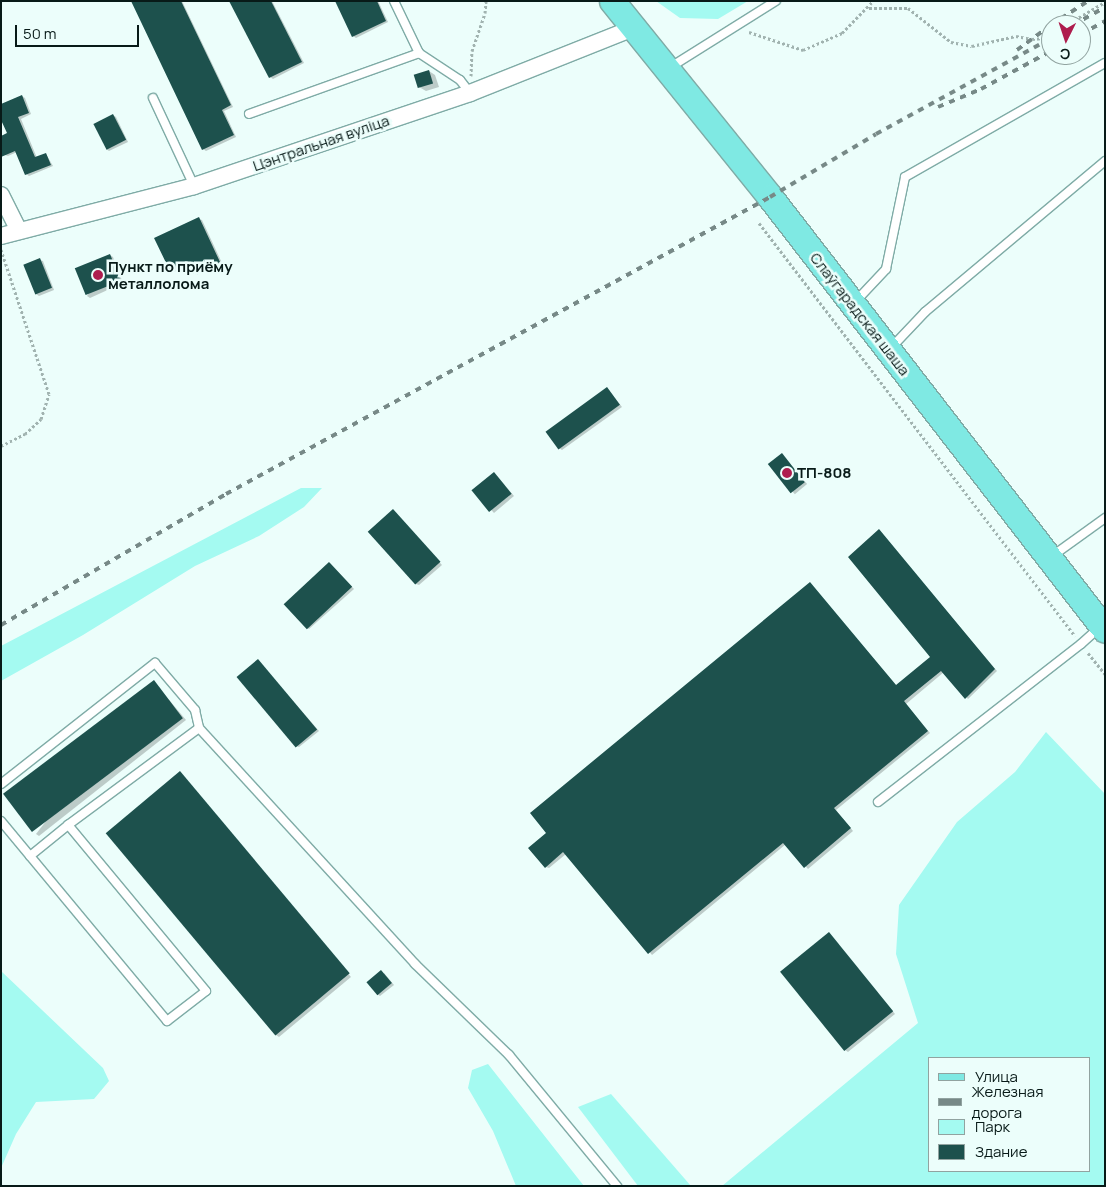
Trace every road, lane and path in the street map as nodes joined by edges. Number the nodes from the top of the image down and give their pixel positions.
1 (394, 1) edge
2 (486, 1) edge
3 (612, 1) edge
4 (776, 1) edge
5 (874, 1) edge
6 (1105, 2) edge
7 (869, 8) junction
8 (1083, 15) edge
9 (735, 27) junction
10 (633, 28) junction
11 (1041, 38) edge
12 (419, 53) junction
13 (1105, 63) edge
14 (667, 70) junction
15 (470, 93) junction
16 (153, 98) dead end
17 (249, 114) dead end
18 (1105, 161) edge
19 (194, 186) junction
20 (1, 196) edge
21 (759, 223) dead end
22 (19, 231) junction
23 (1, 236) edge
24 (1, 250) edge
25 (853, 304) junction
26 (889, 350) junction
27 (1, 446) edge
28 (1105, 518) edge
29 (1050, 558) junction
30 (1104, 627) edge
31 (1081, 644) junction
32 (1105, 674) edge
33 (199, 728) junction
34 (1, 784) edge
35 (878, 802) dead end
36 (1, 821) edge
37 (68, 826) junction
38 (30, 856) junction
39 (617, 1186) edge

1 - 12 lane
2 - 15 path
3 - 10 main road, Слаўгарадская шаша
4 - 9 lane
5 - 7 path
6 - 8 path
7 - 9 path
7 - 11 path
9 - 14 lane
10 - 14 main road, Слаўгарадская шаша
10 - 15 street, Цэнтральная вуліца
12 - 15 lane
12 - 17 lane
13 - 25 lane
14 - 25 main road, Слаўгарадская шаша
15 - 19 street, Цэнтральная вуліца
16 - 19 lane
18 - 26 lane
19 - 22 street, Цэнтральная вуліца
20 - 22 street
21 - 31 path
22 - 23 street, Цэнтральная вуліца
24 - 27 path
25 - 26 main road, Слаўгарадская шаша
26 - 29 main road, Слаўгарадская шаша
28 - 29 lane
29 - 30 main road, Слаўгарадская шаша
30 - 31 lane
31 - 32 path
31 - 35 lane
33 - 34 lane
33 - 37 lane
33 - 39 lane
36 - 38 lane
37 - 38 lane
37 - 38 lane

